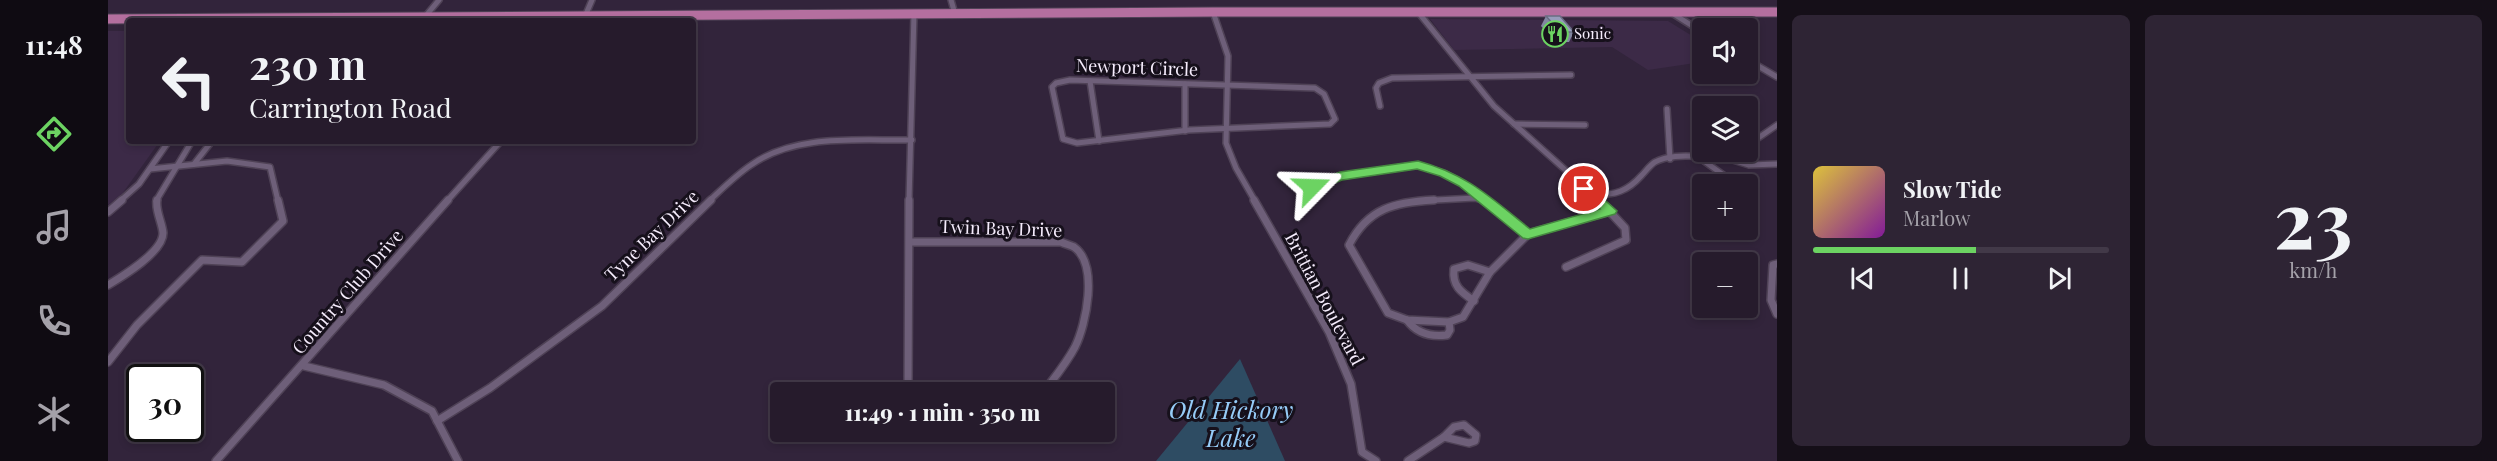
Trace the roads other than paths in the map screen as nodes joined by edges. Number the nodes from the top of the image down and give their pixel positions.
1 (440, 0) edge
2 (592, 0) edge
3 (951, 0) edge
4 (1669, 11) junction
5 (1213, 12) junction
6 (1418, 12) junction
7 (1777, 12) edge
8 (914, 13) junction
9 (955, 14) junction
10 (424, 18) edge
11 (584, 18) edge
12 (639, 18) edge
13 (108, 19) edge
14 (126, 19) edge
15 (1692, 26) edge
16 (1758, 66) edge
17 (1471, 75) junction
18 (1571, 75) dead end
19 (1777, 77) edge
20 (1090, 81) junction
21 (1185, 84) junction
22 (1226, 86) junction
23 (1380, 106) dead end
24 (1667, 109) dead end
25 (1513, 124) junction
26 (1585, 125) dead end
27 (1777, 125) edge
28 (1227, 130) junction
29 (1185, 131) junction
30 (1758, 138) edge
31 (912, 140) junction
32 (1100, 141) junction
33 (167, 144) edge
34 (190, 144) edge
35 (210, 144) edge
36 (498, 144) edge
37 (1692, 156) edge
38 (1670, 159) junction
39 (1705, 162) edge
40 (1734, 162) edge
41 (194, 164) junction
42 (1777, 164) edge
43 (178, 165) junction
44 (150, 169) junction
45 (1722, 174) edge
46 (1312, 187) dead end
47 (1593, 195) junction
48 (1482, 199) junction
49 (1610, 211) junction
50 (108, 212) edge
51 (1528, 234) junction
52 (910, 242) junction
53 (1777, 264) edge
54 (1566, 267) dead end
55 (1490, 272) junction
56 (108, 285) edge
57 (1474, 301) junction
58 (1777, 314) edge
59 (1407, 320) junction
60 (1449, 322) junction
61 (108, 362) edge
62 (304, 366) junction
63 (908, 382) edge
64 (1050, 382) edge
65 (437, 421) junction
66 (1444, 437) dead end
67 (216, 461) edge
68 (458, 461) edge
69 (1376, 461) edge
70 (1408, 461) edge

1 - 10 street
2 - 11 street
3 - 9 street
4 - 6 main road
4 - 7 main road
4 - 15 street
5 - 6 main road
5 - 9 main road
5 - 22 street, Brittian Boulevard
6 - 17 street
8 - 9 main road
8 - 12 main road
8 - 31 street
13 - 14 main road
16 - 19 street
17 - 18 street
17 - 23 street
17 - 25 street
20 - 21 street, Newport Circle
20 - 32 street
20 - 32 street, Newport Circle
21 - 22 street, Newport Circle
21 - 29 street
22 - 28 street, Brittian Boulevard
22 - 28 street, Newport Circle
24 - 38 street
25 - 26 street
25 - 47 street
27 - 30 street
28 - 29 street, Newport Circle
28 - 69 street, Brittian Boulevard
29 - 32 street, Newport Circle
31 - 52 street
31 - 65 street, Tyne Bay Drive
33 - 44 street
34 - 43 street
35 - 41 street
36 - 62 street, Country Club Drive
37 - 38 street
38 - 47 street
39 - 45 street
40 - 42 street
41 - 43 street
41 - 61 street
43 - 44 street
43 - 56 street
44 - 50 street
46 - 48 street
47 - 49 street
48 - 51 street
48 - 59 street
49 - 51 street
49 - 54 street
51 - 55 street
52 - 63 street
52 - 64 street, Twin Bay Drive
53 - 58 street
55 - 57 street
55 - 57 street
57 - 60 street
59 - 60 street
59 - 60 street
62 - 65 street
62 - 67 street, Country Club Drive
65 - 68 street
66 - 70 street

